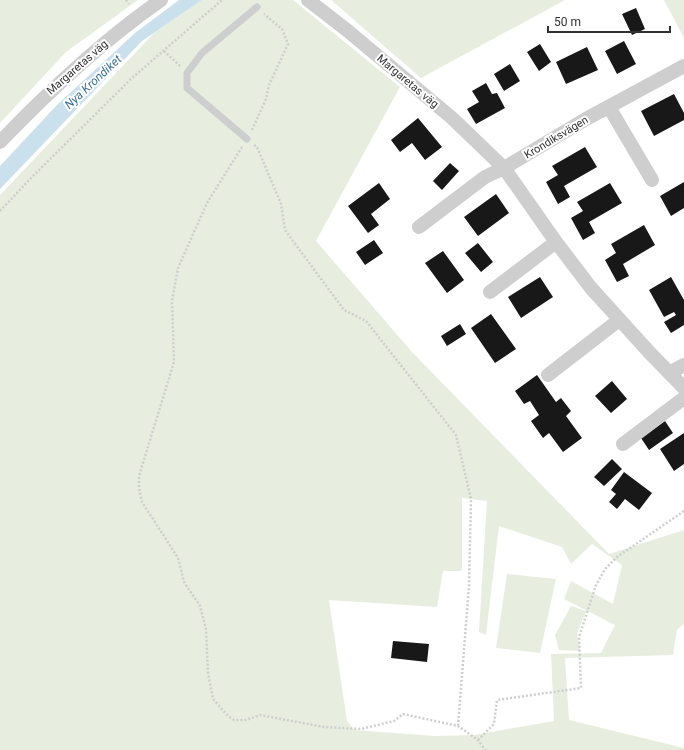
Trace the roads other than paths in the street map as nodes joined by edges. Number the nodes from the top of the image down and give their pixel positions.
1 (161, 0) edge
2 (308, 0) edge
3 (257, 7) road end
4 (684, 66) edge
5 (609, 107) junction
6 (247, 138) road end
7 (0, 142) edge
8 (504, 168) junction
9 (652, 180) dead end
10 (420, 227) dead end
11 (556, 242) junction
12 (490, 292) dead end
13 (619, 320) junction
14 (684, 365) edge
15 (669, 373) junction
16 (548, 375) dead end
17 (684, 388) edge
18 (684, 398) edge
19 (623, 444) dead end

1 - 7 street, Margaretas väg
2 - 8 street, Margaretas väg
3 - 6 lane
4 - 5 street, Krondiksvägen
5 - 8 street, Krondiksvägen
5 - 9 street
8 - 10 street
8 - 11 street, Margaretas väg
11 - 12 street
11 - 13 street, Margaretas väg
13 - 15 street, Margaretas väg
13 - 16 street
14 - 15 street
15 - 17 street, Margaretas väg
18 - 19 street

